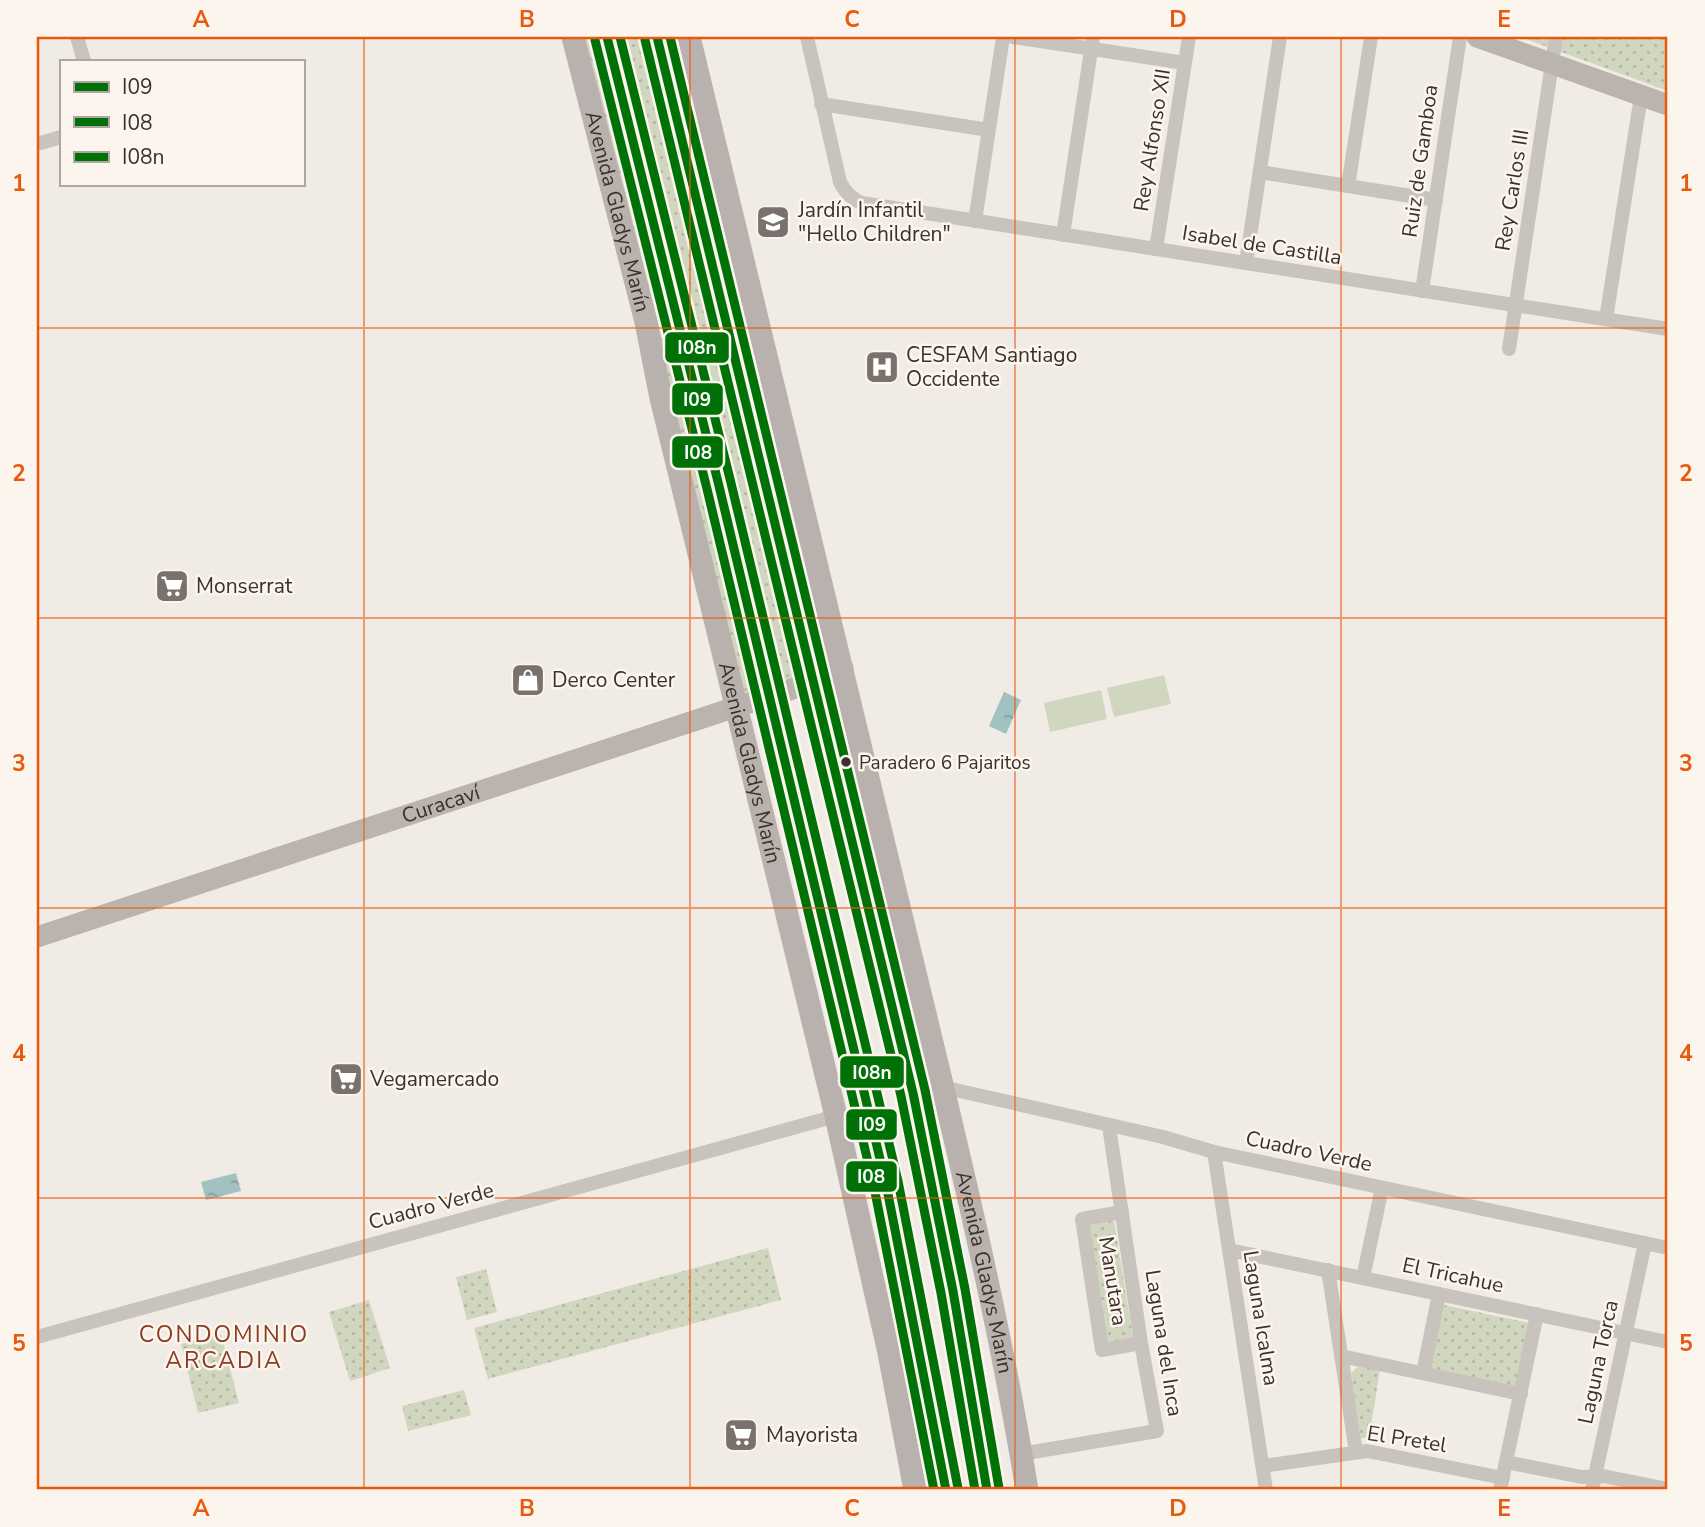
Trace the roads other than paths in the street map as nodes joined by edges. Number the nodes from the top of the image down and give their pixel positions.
1 (77, 37) edge
2 (573, 37) edge
3 (689, 37) edge
4 (807, 37) edge
5 (1003, 37) edge
6 (1013, 37) edge
7 (1189, 37) edge
8 (1280, 37) edge
9 (1371, 37) edge
10 (1460, 37) edge
11 (1476, 37) edge
12 (1556, 37) edge
13 (1092, 43) edge
14 (84, 60) edge
15 (1185, 63) junction
16 (1552, 64) junction
17 (821, 104) junction
18 (1639, 105) junction
19 (1668, 105) edge
20 (989, 130) junction
21 (60, 137) edge
22 (37, 144) edge
23 (1260, 172) junction
24 (1348, 186) junction
25 (1436, 200) junction
26 (975, 221) junction
27 (1063, 235) junction
28 (1156, 249) junction
29 (1246, 263) junction
30 (1423, 291) junction
31 (1516, 305) junction
32 (1606, 319) junction
33 (1668, 329) edge
34 (1509, 349) dead end
35 (843, 668) junction
36 (736, 707) junction
37 (37, 937) edge
38 (942, 1087) junction
39 (836, 1116) junction
40 (1109, 1126) junction
41 (1214, 1152) junction
42 (1382, 1188) junction
43 (1122, 1212) junction
44 (1645, 1243) junction
45 (1668, 1248) edge
46 (1229, 1250) junction
47 (1328, 1270) junction
48 (1363, 1278) junction
49 (1439, 1294) junction
50 (1537, 1314) junction
51 (1626, 1333) junction
52 (37, 1337) edge
53 (1668, 1342) edge
54 (1141, 1343) junction
55 (1341, 1356) junction
56 (1423, 1373) junction
57 (1521, 1394) junction
58 (1356, 1452) junction
59 (1021, 1454) junction
60 (1506, 1462) junction
61 (1263, 1466) junction
62 (1593, 1483) edge
63 (1502, 1484) edge
64 (1668, 1489) edge
65 (915, 1490) edge
66 (1027, 1490) edge
67 (1266, 1490) edge

1 - 14 street
2 - 36 main road, Avenida Gladys Marín
3 - 35 main road, Avenida Gladys Marín
4 - 17 street
5 - 20 street
6 - 13 street
7 - 15 street, Rey Alfonso XII
8 - 23 street
9 - 24 street
10 - 25 street, Ruiz de Gamboa
11 - 16 street
12 - 16 street, Rey Carlos III
13 - 15 street
13 - 27 street
15 - 28 street, Rey Alfonso XII
16 - 18 street
16 - 31 street, Rey Carlos III
17 - 20 street
17 - 26 street, Isabel de Castilla
18 - 19 street
18 - 32 street
20 - 26 street
21 - 22 street
23 - 24 street
23 - 29 street
24 - 25 street
25 - 30 street, Ruiz de Gamboa
26 - 27 street, Isabel de Castilla
27 - 28 street, Isabel de Castilla
28 - 29 street, Isabel de Castilla
29 - 30 street, Isabel de Castilla
30 - 31 street, Isabel de Castilla
31 - 32 street, Isabel de Castilla
31 - 34 street, Rey Carlos III
32 - 33 street, Isabel de Castilla
35 - 36 street, Curacaví
35 - 38 main road, Avenida Gladys Marín
36 - 37 street, Curacaví
36 - 39 main road, Avenida Gladys Marín
38 - 40 street, Cuadro Verde
38 - 59 main road, Avenida Gladys Marín
39 - 52 street, Cuadro Verde
39 - 65 main road, Avenida Gladys Marín
40 - 41 street, Cuadro Verde
40 - 43 street, Laguna del Inca
41 - 42 street, Cuadro Verde
41 - 46 street, Laguna Icalma
42 - 44 street, Cuadro Verde
42 - 48 street
43 - 54 street, Laguna del Inca
43 - 54 street, Manutara
44 - 45 street, Cuadro Verde
44 - 51 street, Laguna Torca
46 - 47 street, El Tricahue
46 - 61 street, Laguna Icalma
47 - 48 street, El Tricahue
47 - 55 street
48 - 49 street, El Tricahue
49 - 50 street, El Tricahue
49 - 56 street
50 - 51 street, El Tricahue
50 - 57 street
51 - 53 street, El Tricahue
51 - 62 street, Laguna Torca
54 - 59 street, Laguna del Inca
55 - 56 street
55 - 58 street
56 - 57 street
57 - 60 street
58 - 61 street, El Pretel
58 - 63 street, El Pretel
59 - 66 main road, Avenida Gladys Marín
60 - 62 street
60 - 63 street
61 - 67 street, Laguna Icalma
62 - 64 street

